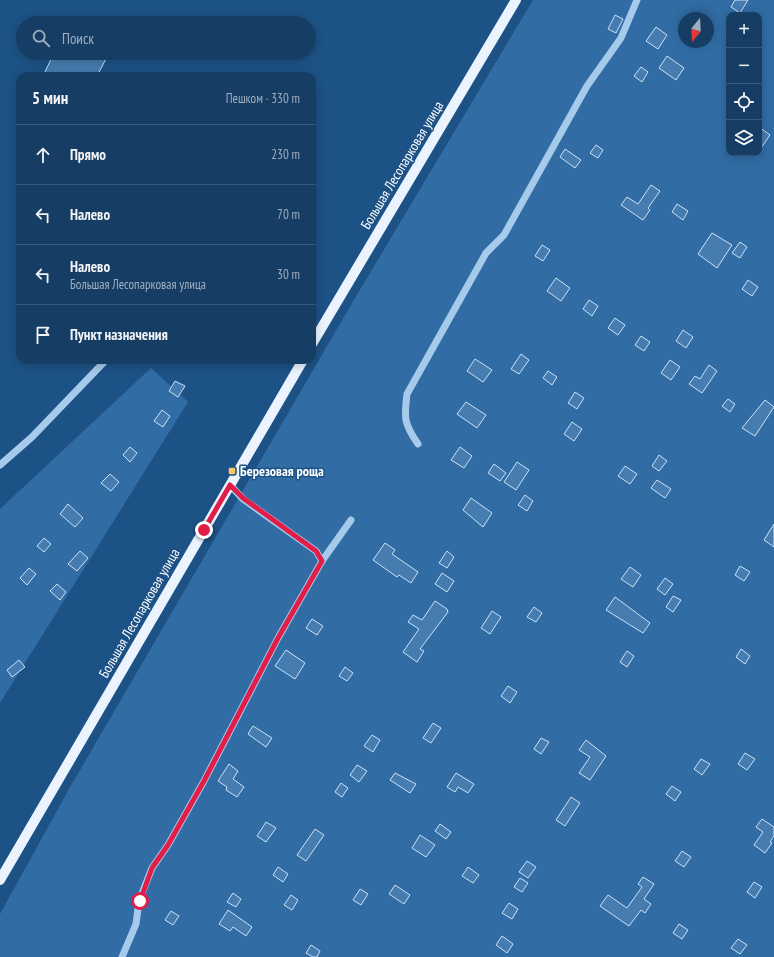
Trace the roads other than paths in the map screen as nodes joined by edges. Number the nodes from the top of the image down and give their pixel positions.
1 (516, 0) edge
2 (637, 0) edge
3 (316, 337) edge
4 (102, 364) edge
5 (301, 364) edge
6 (418, 444) dead end
7 (0, 465) edge
8 (230, 485) junction
9 (351, 520) dead end
10 (322, 561) junction
11 (0, 880) edge
12 (122, 957) edge

1 - 3 main road, Большая Лесопарковая улица
2 - 6 street
4 - 7 street
5 - 8 main road, Большая Лесопарковая улица
8 - 10 street
8 - 11 main road, Большая Лесопарковая улица
9 - 10 street
10 - 12 street

